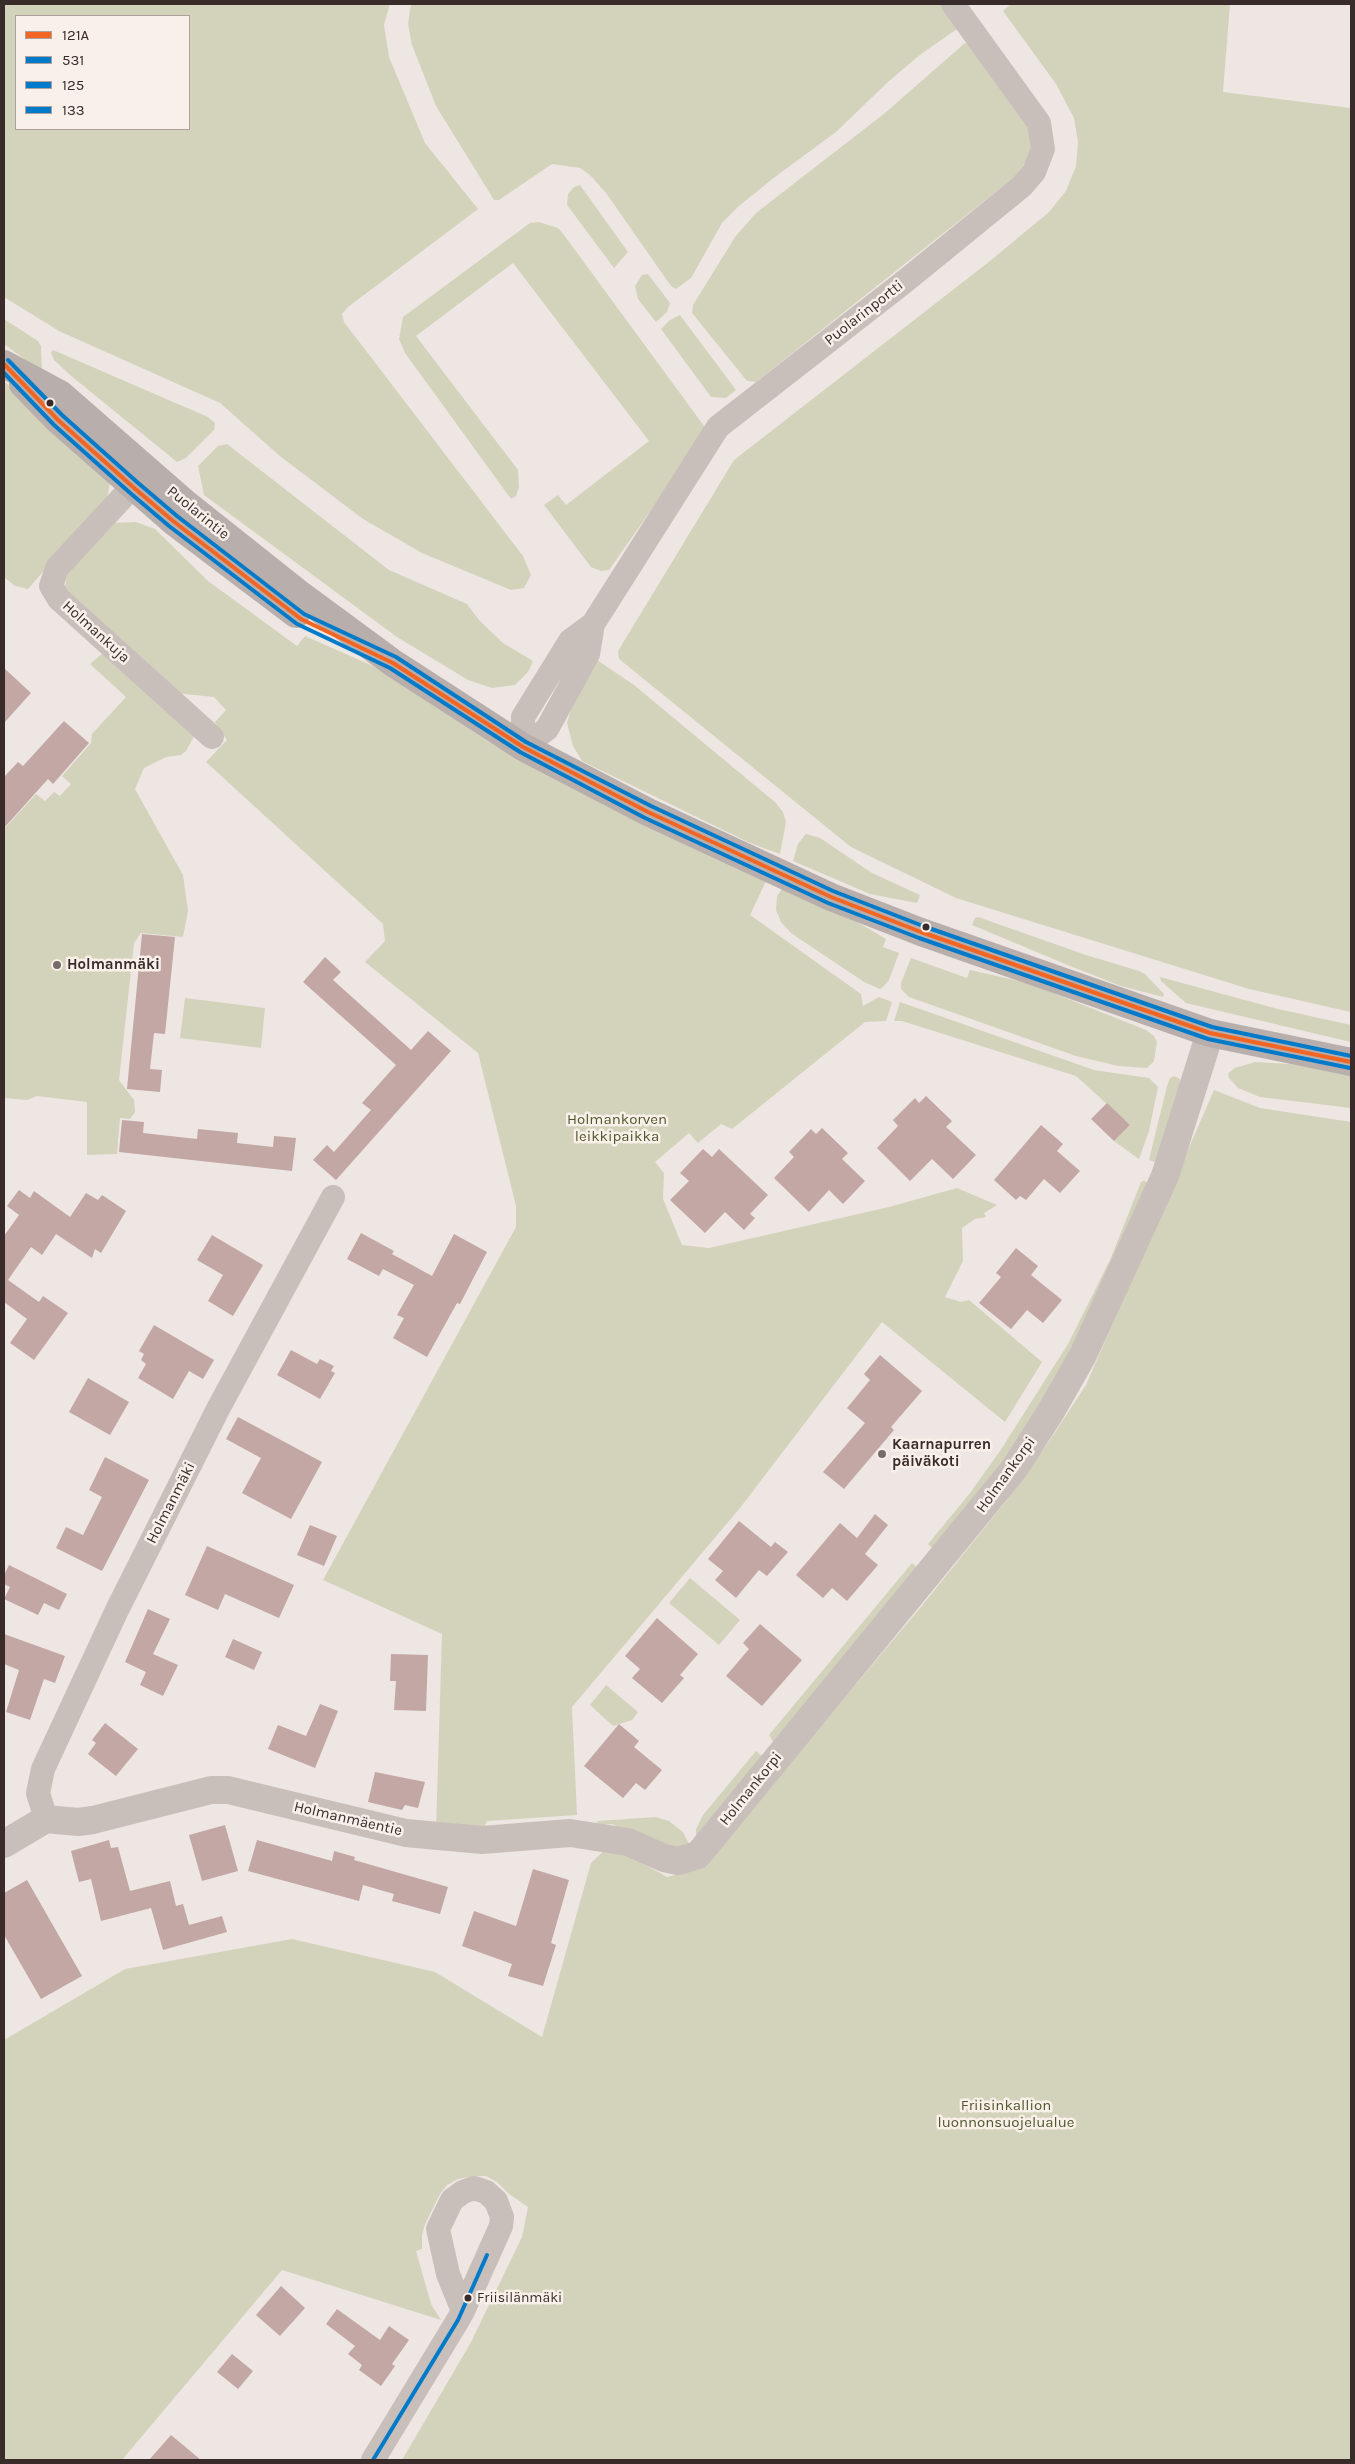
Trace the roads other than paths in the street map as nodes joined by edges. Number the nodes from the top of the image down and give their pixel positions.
1 (953, 4) edge
2 (4, 364) edge
3 (140, 479) junction
4 (212, 737) dead end
5 (522, 747) junction
6 (1210, 1033) junction
7 (1351, 1062) edge
8 (333, 1197) dead end
9 (46, 1819) junction
10 (4, 1844) edge
11 (698, 1855) joint
12 (463, 2311) dead end
13 (373, 2460) edge

1 - 5 street, Puolarinportti
2 - 3 main road, Puolarintie
3 - 4 street, Holmankuja
3 - 5 main road, Puolarintie
5 - 6 main road, Puolarintie
6 - 7 main road, Puolarintie
6 - 11 street, Holmankorpi
8 - 9 street, Holmanmäki
9 - 10 street
9 - 11 street, Holmanmäentie
12 - 13 street

